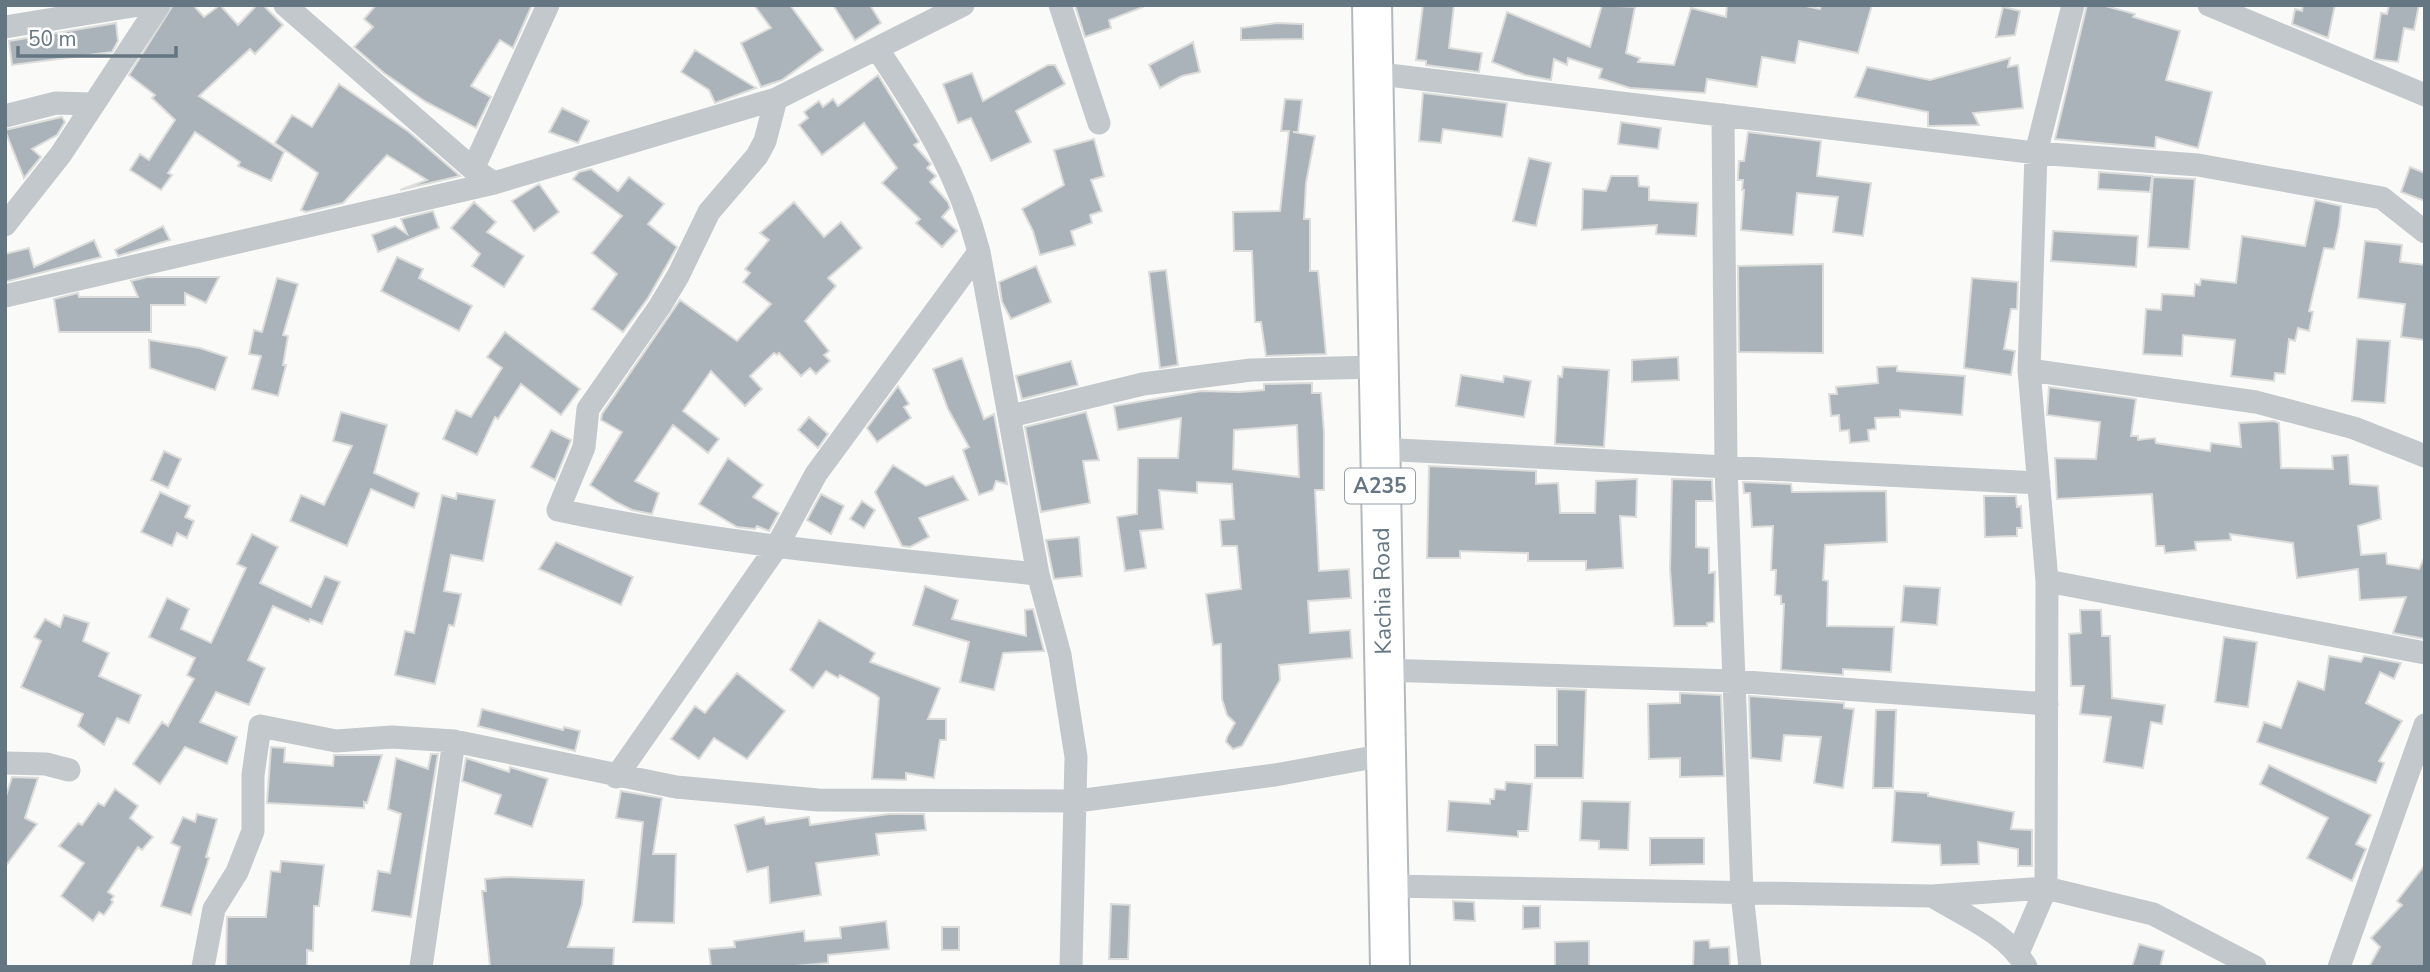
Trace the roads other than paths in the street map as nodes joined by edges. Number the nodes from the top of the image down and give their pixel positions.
1 (139, 5) edge
2 (159, 5) edge
3 (285, 5) edge
4 (548, 5) edge
5 (964, 5) edge
6 (1059, 5) edge
7 (1371, 5) edge
8 (2073, 5) edge
9 (2209, 5) edge
10 (5, 27) edge
11 (878, 50) junction
12 (1372, 73) junction
13 (2425, 95) edge
14 (776, 99) junction
15 (92, 104) junction
16 (1723, 115) junction
17 (5, 116) edge
18 (1098, 123) dead end
19 (2036, 153) junction
20 (473, 169) junction
21 (494, 183) junction
22 (5, 225) edge
23 (2425, 232) edge
24 (979, 252) junction
25 (5, 296) edge
26 (1378, 367) junction
27 (2029, 370) junction
28 (1011, 416) junction
29 (1379, 449) junction
30 (2425, 456) edge
31 (1726, 468) junction
32 (2039, 483) junction
33 (776, 548) junction
34 (1038, 574) junction
35 (2047, 581) junction
36 (2425, 653) edge
37 (1383, 670) junction
38 (1733, 681) junction
39 (2047, 704) junction
40 (2425, 725) edge
41 (454, 741) junction
42 (1385, 755) junction
43 (5, 763) edge
44 (69, 771) dead end
45 (616, 777) junction
46 (1077, 801) junction
47 (1390, 886) junction
48 (2046, 888) junction
49 (1742, 893) junction
50 (1932, 897) junction
51 (2022, 960) edge
52 (203, 967) edge
53 (421, 967) edge
54 (1071, 967) edge
55 (1390, 967) edge
56 (1750, 967) edge
57 (2255, 967) edge
58 (2339, 967) edge

1 - 10 street
2 - 15 street
3 - 20 street
4 - 20 street
5 - 11 street
6 - 18 street
7 - 12 highway, Kachia Road / A235
8 - 19 street
9 - 13 street
11 - 14 street
11 - 24 street
12 - 16 street
12 - 26 highway, Kachia Road / A235
14 - 21 street
14 - 33 street
15 - 17 street
15 - 22 street
16 - 19 street
16 - 31 street
19 - 23 street
19 - 27 street
20 - 21 street
21 - 25 street
24 - 28 street
24 - 33 street
26 - 28 street
26 - 29 highway, Kachia Road / A235
27 - 30 street
27 - 32 street
28 - 34 street
29 - 31 street
29 - 37 highway, Kachia Road / A235
31 - 32 street
31 - 38 street
32 - 35 street
33 - 34 street
33 - 45 street
34 - 46 street
35 - 36 street
35 - 39 street
37 - 38 street
37 - 42 highway, Kachia Road / A235
38 - 39 street
38 - 49 street
39 - 48 street
40 - 58 street
41 - 45 street
41 - 52 street
41 - 53 street
42 - 46 street
42 - 47 highway, Kachia Road / A235
43 - 44 street
45 - 46 street
46 - 54 street
47 - 49 street
47 - 55 highway, Kachia Road / A235
48 - 50 street
48 - 51 street
48 - 57 street
49 - 50 street
49 - 56 street
50 - 51 street

